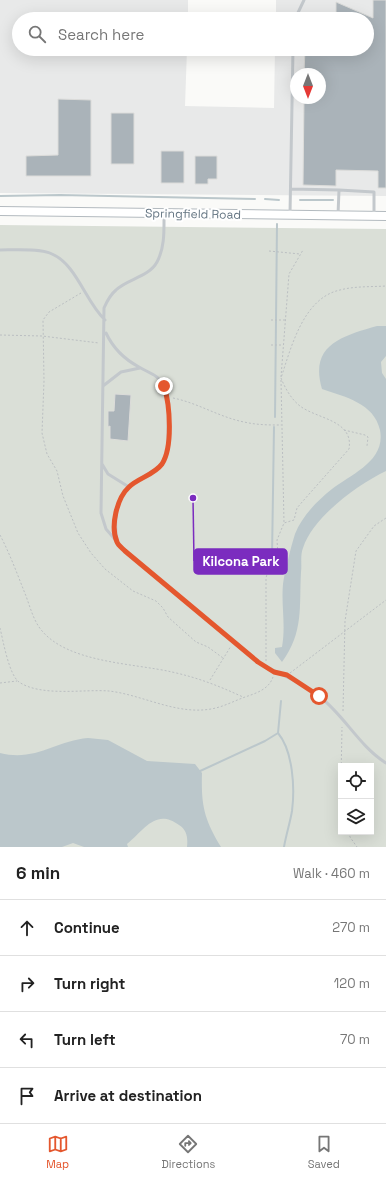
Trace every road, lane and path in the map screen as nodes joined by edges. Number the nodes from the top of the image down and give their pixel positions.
1 (304, 0) edge
2 (298, 12) edge
3 (293, 56) edge
4 (291, 189) junction
5 (339, 190) junction
6 (0, 211) edge
7 (164, 213) junction
8 (290, 214) junction
9 (338, 215) junction
10 (374, 216) junction
11 (386, 216) edge
12 (0, 250) edge
13 (303, 250) dead end
14 (269, 251) dead end
15 (300, 254) junction
16 (386, 286) edge
17 (83, 292) junction
18 (106, 320) junction
19 (272, 320) dead end
20 (285, 320) junction
21 (105, 331) junction
22 (0, 335) edge
23 (42, 336) junction
24 (105, 343) junction
25 (283, 345) junction
26 (272, 346) dead end
27 (140, 368) junction
28 (281, 378) junction
29 (103, 386) junction
30 (168, 397) junction
31 (282, 425) junction
32 (344, 430) junction
33 (367, 446) dead end
34 (102, 464) junction
35 (129, 487) junction
36 (386, 518) edge
37 (284, 523) junction
38 (0, 535) edge
39 (117, 542) junction
40 (386, 600) edge
41 (0, 628) edge
42 (345, 632) junction
43 (234, 642) junction
44 (223, 658) junction
45 (267, 667) junction
46 (274, 672) junction
47 (287, 675) junction
48 (17, 681) junction
49 (209, 681) junction
50 (0, 683) edge
51 (244, 698) junction
52 (342, 718) junction
53 (341, 763) edge
54 (386, 763) edge
55 (350, 835) edge
56 (357, 847) edge

1 - 2 lane
3 - 4 lane
4 - 5 lane
4 - 8 lane
5 - 9 lane
5 - 10 lane
6 - 7 street, Springfield Road
7 - 8 street, Springfield Road
7 - 18 lane
8 - 9 street, Springfield Road
9 - 10 street, Springfield Road
10 - 11 street, Springfield Road
12 - 17 lane
13 - 15 path
14 - 15 path
15 - 20 path
16 - 28 path
17 - 18 lane
17 - 23 path
18 - 21 lane
19 - 20 path
20 - 25 path
21 - 24 lane
21 - 27 lane
22 - 23 path
23 - 24 path
23 - 44 path
24 - 29 lane
25 - 26 path
25 - 28 path
27 - 29 lane
27 - 30 lane
28 - 31 path
28 - 32 path
29 - 34 lane
30 - 31 path
30 - 35 lane
31 - 37 path
32 - 33 path
32 - 37 path
34 - 35 lane
34 - 39 lane
35 - 39 lane
36 - 42 path
37 - 45 path
38 - 49 path
39 - 43 lane
40 - 42 path
41 - 48 path
42 - 47 path
42 - 52 path
43 - 44 path
43 - 45 lane
44 - 49 path
45 - 46 lane
46 - 47 lane
46 - 51 path
47 - 52 lane
48 - 50 path
48 - 51 path
49 - 51 path
52 - 53 path
52 - 54 lane
55 - 56 path

